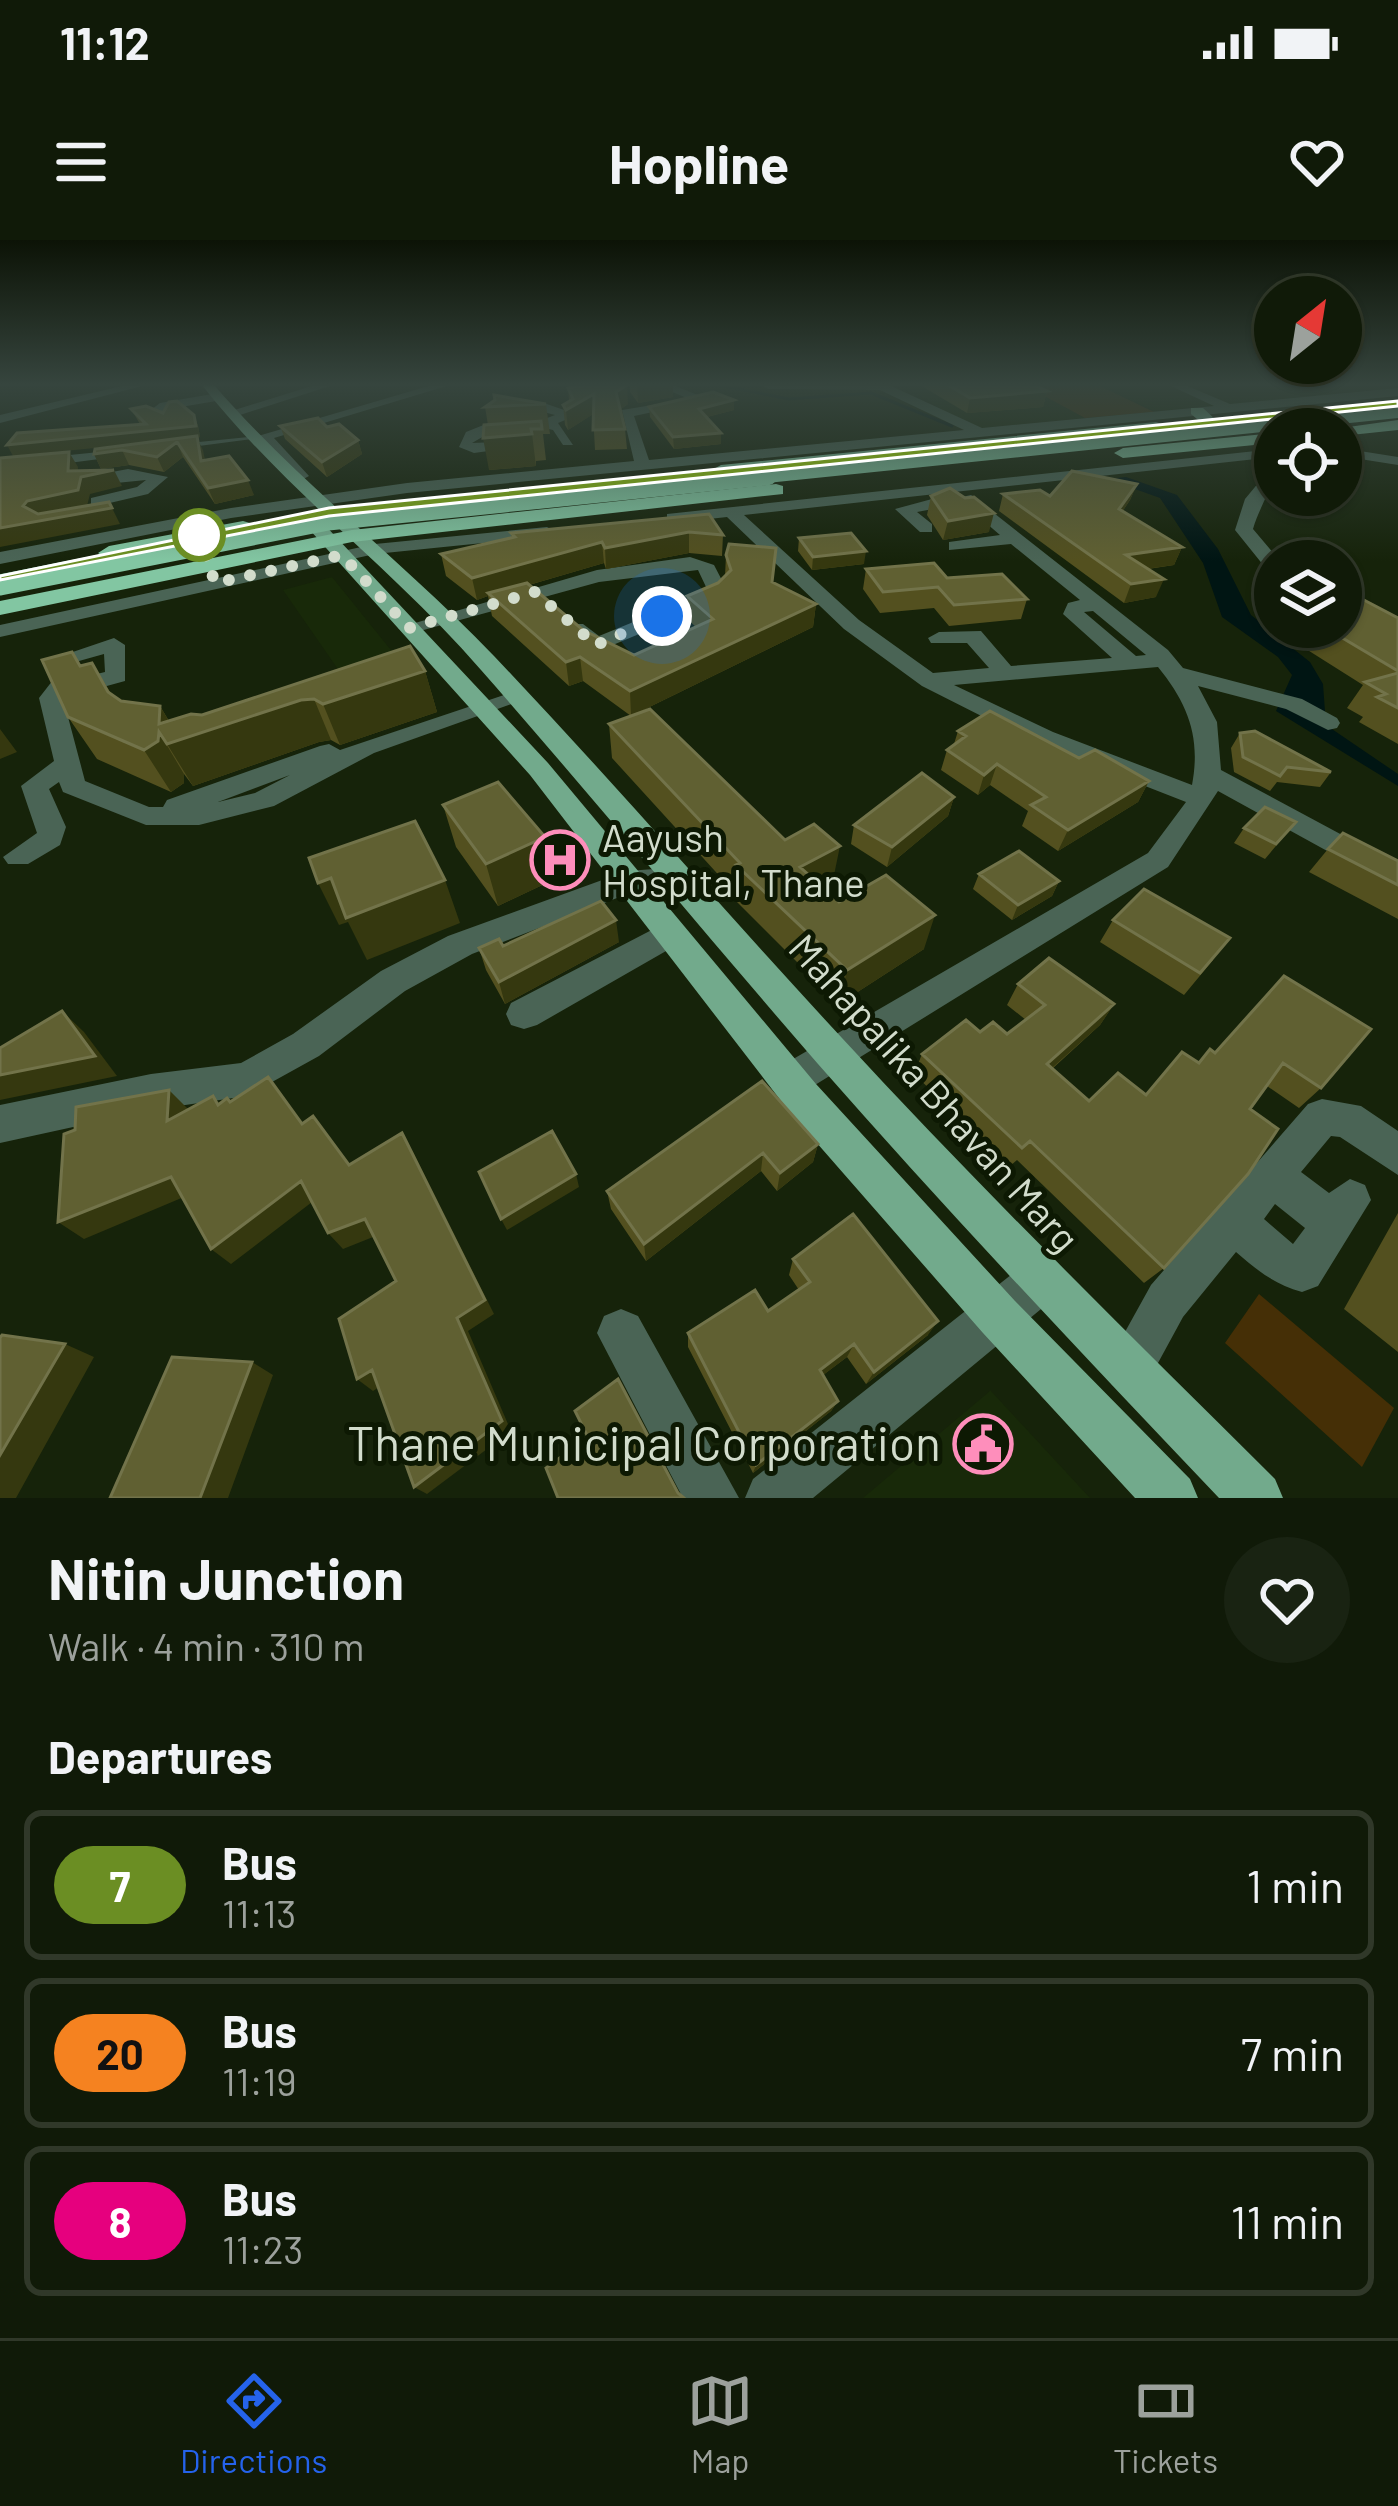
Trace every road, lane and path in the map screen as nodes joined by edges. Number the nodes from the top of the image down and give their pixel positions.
1 (143, 444) edge
2 (226, 444) edge
3 (234, 444) edge
4 (259, 444) edge
5 (272, 444) edge
6 (464, 444) edge
7 (636, 444) edge
8 (833, 444) edge
9 (948, 444) edge
10 (1099, 444) edge
11 (568, 445) junction
12 (65, 453) junction
13 (139, 453) junction
14 (1254, 453) edge
15 (1254, 453) edge
16 (1254, 453) edge
17 (1362, 453) edge
18 (201, 460) edge
19 (1398, 461) edge
20 (642, 464) junction
21 (0, 467) edge
22 (574, 470) junction
23 (296, 478) junction
24 (454, 482) junction
25 (1254, 497) edge
26 (97, 501) edge
27 (411, 502) junction
28 (312, 508) junction
29 (731, 512) junction
30 (82, 515) edge
31 (926, 528) dead end
32 (412, 529) junction
33 (137, 530) junction
34 (1016, 538) junction
35 (1254, 542) edge
36 (350, 545) junction
37 (955, 546) dead end
38 (0, 558) edge
39 (0, 575) edge
40 (0, 585) edge
41 (0, 597) edge
42 (1098, 605) junction
43 (550, 606) junction
44 (0, 608) edge
45 (426, 623) junction
46 (0, 631) edge
47 (1131, 663) junction
48 (999, 666) junction
49 (1170, 667) junction
50 (963, 669) junction
51 (932, 680) junction
52 (135, 697) edge
53 (500, 703) junction
54 (1328, 723) dead end
55 (536, 743) junction
56 (66, 765) junction
57 (1205, 787) junction
58 (18, 857) dead end
59 (682, 878) junction
60 (1398, 879) edge
61 (627, 882) junction
62 (669, 934) junction
63 (524, 1014) dead end
64 (832, 1053) junction
65 (789, 1082) junction
66 (0, 1124) edge
67 (1398, 1155) edge
68 (1272, 1176) junction
69 (1234, 1222) junction
70 (1042, 1279) junction
71 (999, 1317) junction
72 (621, 1333) dead end
73 (1129, 1368) junction
74 (712, 1498) edge
75 (772, 1498) edge
76 (1171, 1498) edge
77 (1256, 1498) edge

1 - 13 street
2 - 13 street
3 - 28 main road
4 - 23 main road
5 - 23 street
6 - 11 street
7 - 20 street
8 - 20 street
9 - 27 highway
10 - 40 highway, bridge
11 - 22 street
11 - 24 street
12 - 13 street
12 - 13 street
12 - 21 street
13 - 18 street
13 - 26 street
14 - 29 street
15 - 32 highway
16 - 41 highway, bridge
17 - 19 street
20 - 22 street
22 - 24 street
23 - 28 main road
24 - 28 street
25 - 35 street
27 - 28 highway
27 - 32 highway
28 - 33 street
28 - 36 main road, Mahapalika Bhavan Marg
28 - 39 highway
29 - 36 street
29 - 51 street
30 - 33 street
31 - 34 street
32 - 36 highway
33 - 38 street
34 - 37 street
34 - 42 street
36 - 44 highway
36 - 45 main road, Mahapalika Bhavan Marg
36 - 46 street
42 - 47 street
42 - 49 street
43 - 43 street
43 - 45 street
45 - 53 main road, Mahapalika Bhavan Marg
47 - 48 street
47 - 49 street
48 - 50 street
48 - 50 street
49 - 54 street
49 - 57 street
50 - 51 street
51 - 57 street
52 - 56 street
53 - 55 main road, Mahapalika Bhavan Marg
53 - 56 street
55 - 59 main road, Mahapalika Bhavan Marg
55 - 61 main road, Mahapalika Bhavan Marg
56 - 58 street
57 - 60 street
57 - 64 street
59 - 61 street
59 - 64 main road, Mahapalika Bhavan Marg
61 - 62 main road, Mahapalika Bhavan Marg
61 - 66 street
62 - 63 street
62 - 65 main road, Mahapalika Bhavan Marg
64 - 65 street
64 - 70 main road, Mahapalika Bhavan Marg
65 - 71 main road, Mahapalika Bhavan Marg
67 - 68 street
68 - 69 street
68 - 69 street
69 - 73 street
70 - 71 street
70 - 73 main road, Mahapalika Bhavan Marg
71 - 75 street
71 - 76 main road, Mahapalika Bhavan Marg
72 - 74 street
73 - 77 main road, Mahapalika Bhavan Marg

